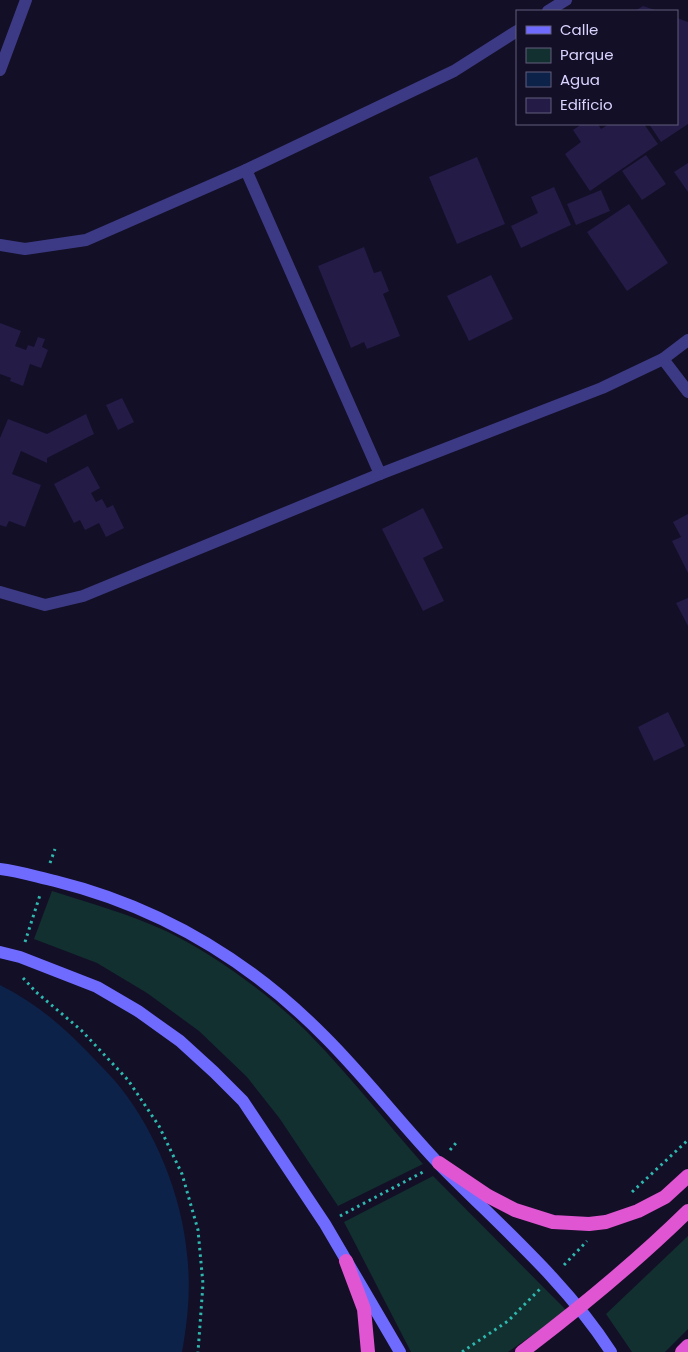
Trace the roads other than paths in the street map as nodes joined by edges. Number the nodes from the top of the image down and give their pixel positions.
1 (26, 0) edge
2 (566, 0) edge
3 (550, 10) edge
4 (516, 32) edge
5 (0, 70) edge
6 (246, 170) junction
7 (0, 245) edge
8 (688, 340) edge
9 (663, 359) junction
10 (688, 392) edge
11 (380, 474) junction
12 (0, 592) edge
13 (0, 869) edge
14 (0, 952) edge
15 (439, 1163) junction
16 (688, 1176) edge
17 (688, 1211) edge
18 (346, 1261) junction
19 (579, 1308) junction
20 (688, 1346) edge
21 (368, 1352) edge
22 (400, 1352) edge
23 (522, 1352) edge
24 (611, 1352) edge
25 (682, 1352) edge

1 - 5 street
2 - 3 street
4 - 6 street
6 - 7 street
6 - 11 street
8 - 9 street
9 - 10 street
9 - 11 street
11 - 12 street
13 - 15 main road
14 - 18 main road
15 - 16 highway
15 - 19 main road
17 - 19 highway
18 - 21 highway
18 - 22 main road
19 - 23 highway
19 - 24 main road
20 - 25 highway

